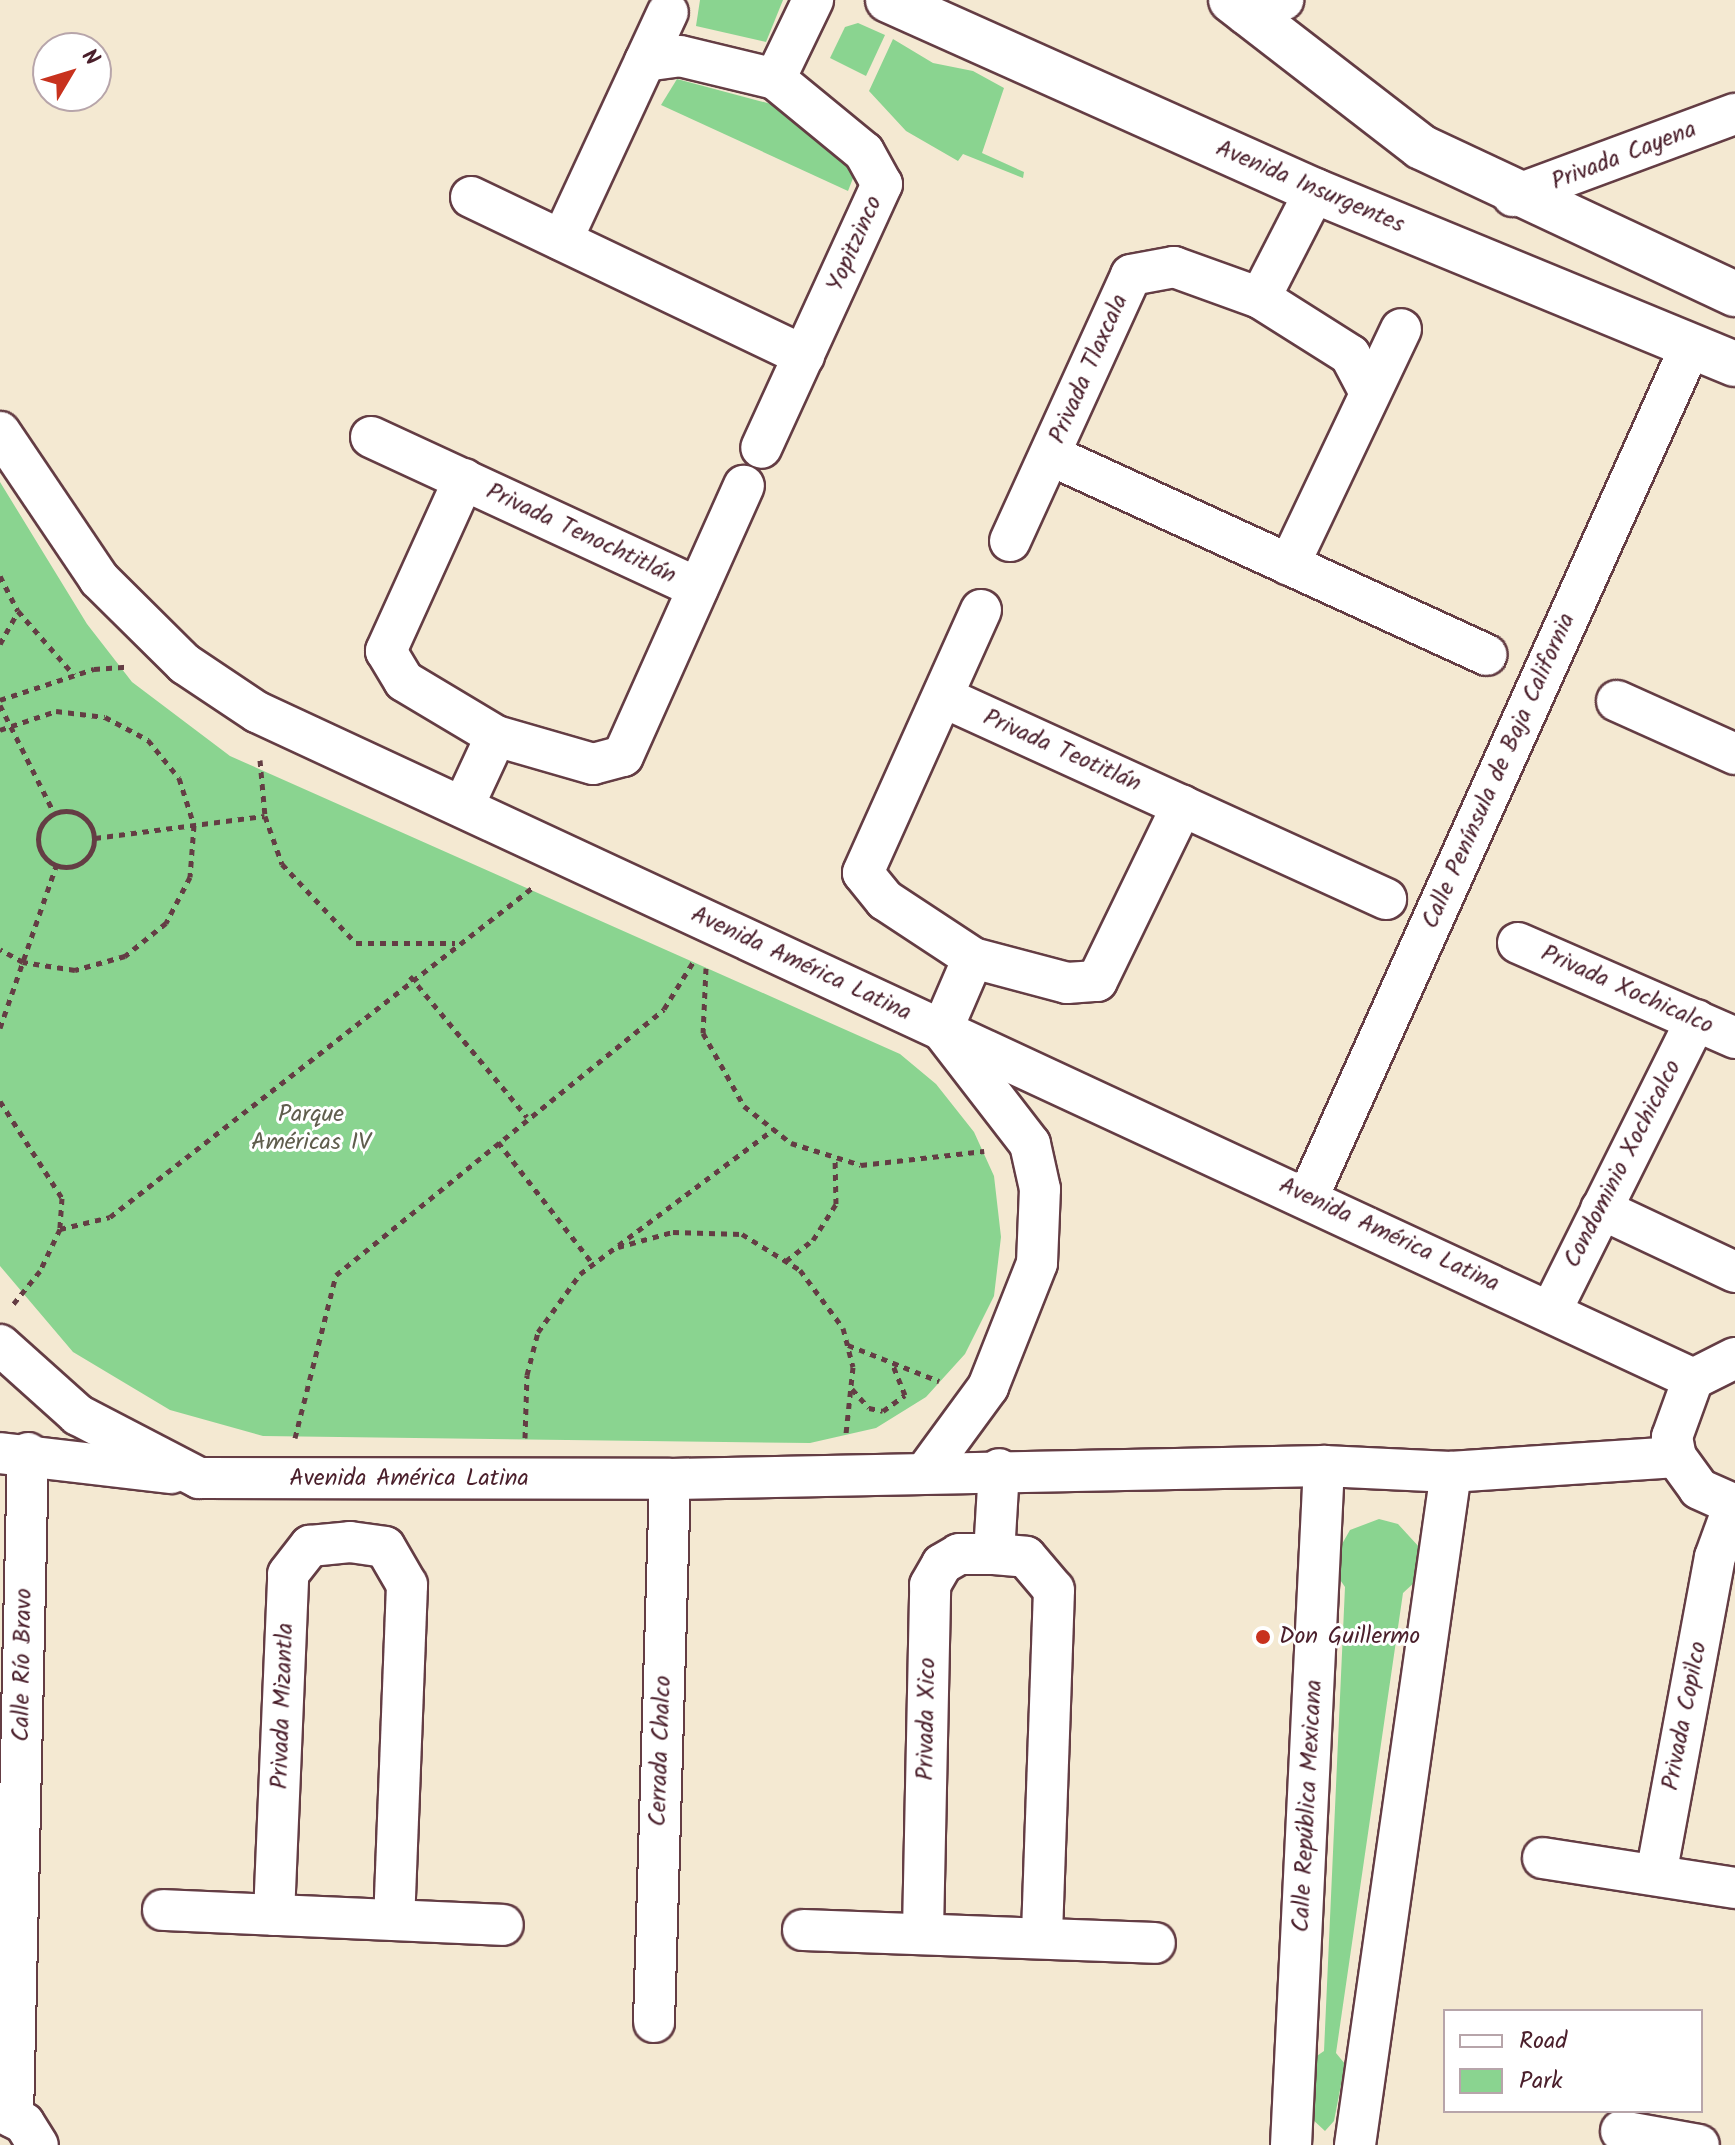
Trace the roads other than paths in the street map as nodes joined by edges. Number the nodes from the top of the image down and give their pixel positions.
1 (813, 0) edge
2 (888, 0) edge
3 (1253, 5) edge
4 (668, 12) dead end
5 (645, 61) junction
6 (775, 79) junction
7 (1735, 114) edge
8 (1315, 191) junction
9 (1513, 196) junction
10 (471, 197) dead end
11 (562, 240) junction
12 (1735, 294) edge
13 (1260, 298) junction
14 (1401, 329) dead end
15 (1691, 345) junction
16 (804, 356) junction
17 (1735, 364) edge
18 (1369, 391) junction
19 (0, 432) edge
20 (371, 437) dead end
21 (761, 448) dead end
22 (1050, 455) junction
23 (464, 479) junction
24 (744, 486) dead end
25 (1010, 541) dead end
26 (1289, 565) junction
27 (698, 588) junction
28 (981, 610) dead end
29 (1486, 655) dead end
30 (943, 697) junction
31 (1617, 701) dead end
32 (496, 736) junction
33 (1735, 754) edge
34 (1182, 806) junction
35 (463, 807) junction
36 (1386, 899) dead end
37 (1518, 943) dead end
38 (973, 958) junction
39 (1696, 1020) junction
40 (942, 1030) junction
41 (1735, 1038) edge
42 (1308, 1197) junction
43 (1601, 1209) junction
44 (1735, 1272) edge
45 (1552, 1309) junction
46 (0, 1345) edge
47 (1735, 1358) edge
48 (1693, 1379) junction
49 (14, 1453) edge
50 (1676, 1457) junction
51 (1324, 1466) junction
52 (928, 1469) junction
53 (999, 1469) junction
54 (1451, 1472) junction
55 (199, 1478) junction
56 (350, 1478) junction
57 (670, 1479) junction
58 (1734, 1505) edge
59 (350, 1542) junction
60 (994, 1554) junction
61 (1725, 1559) edge
62 (1543, 1858) dead end
63 (1656, 1875) junction
64 (1735, 1888) edge
65 (163, 1910) dead end
66 (274, 1915) junction
67 (394, 1920) junction
68 (503, 1925) dead end
69 (803, 1930) dead end
70 (923, 1931) junction
71 (1042, 1935) junction
72 (1155, 1943) dead end
73 (654, 2022) dead end
74 (17, 2125) edge
75 (1622, 2129) edge
76 (1291, 2145) edge
77 (1355, 2145) edge
78 (1699, 2145) edge

1 - 6 street
2 - 8 main road, Avenida Insurgentes
3 - 9 main road
4 - 5 street
5 - 6 street, Yopitzinco
5 - 11 street
6 - 16 street, Yopitzinco
7 - 9 street, Privada Cayena
8 - 13 street
8 - 15 main road, Avenida Insurgentes
9 - 12 main road
10 - 11 street
11 - 16 street
13 - 18 street, Privada Tlaxcala
13 - 22 street, Privada Tlaxcala
14 - 18 street
15 - 17 main road, Avenida Insurgentes
15 - 42 street, Calle Península de Baja California
16 - 21 street, Yopitzinco
18 - 26 street
19 - 35 street, Avenida América Latina
20 - 23 street, Privada Tenochtitlán
22 - 25 street, Privada Tlaxcala
22 - 26 street, Privada Tlaxcala
23 - 27 street, Privada Tenochtitlán
23 - 32 street, Privada Tenochtitlán
24 - 27 street, Privada Tenochtitlán
26 - 29 street, Privada Tlaxcala
27 - 32 street, Privada Tenochtitlán
28 - 30 street
30 - 34 street, Privada Teotitlán
30 - 38 street
31 - 33 street
32 - 35 street
34 - 36 street, Privada Teotitlán
34 - 38 street
35 - 40 street, Avenida América Latina
37 - 39 street, Privada Xochicalco
38 - 40 street
39 - 41 street, Privada Xochicalco
39 - 43 street, Condominio Xochicalco
40 - 42 street, Avenida América Latina
40 - 52 street
42 - 45 street, Avenida América Latina
43 - 44 street
43 - 45 street, Condominio Xochicalco
45 - 48 street, Avenida América Latina
46 - 55 street, Avenida América Latina
47 - 48 street
48 - 50 street
49 - 55 street
49 - 74 street, Calle Río Bravo
50 - 54 street, Avenida América Latina
50 - 58 street
51 - 53 street, Avenida América Latina
51 - 54 street, Avenida América Latina
51 - 76 street, Calle República Mexicana
52 - 53 street, Avenida América Latina
52 - 57 street, Avenida América Latina
53 - 60 street
54 - 77 street
55 - 56 street, Avenida América Latina
56 - 57 street, Avenida América Latina
56 - 59 street
57 - 73 street, Cerrada Chalco
58 - 61 street, Privada Copilco
59 - 66 street, Privada Mizantla
59 - 67 street, Privada Mizantla
60 - 70 street, Privada Xico
60 - 71 street, Privada Xico
61 - 63 street, Privada Copilco
62 - 63 street
63 - 64 street
65 - 66 street
66 - 67 street
67 - 68 street
69 - 70 street
70 - 71 street
71 - 72 street
75 - 78 street

